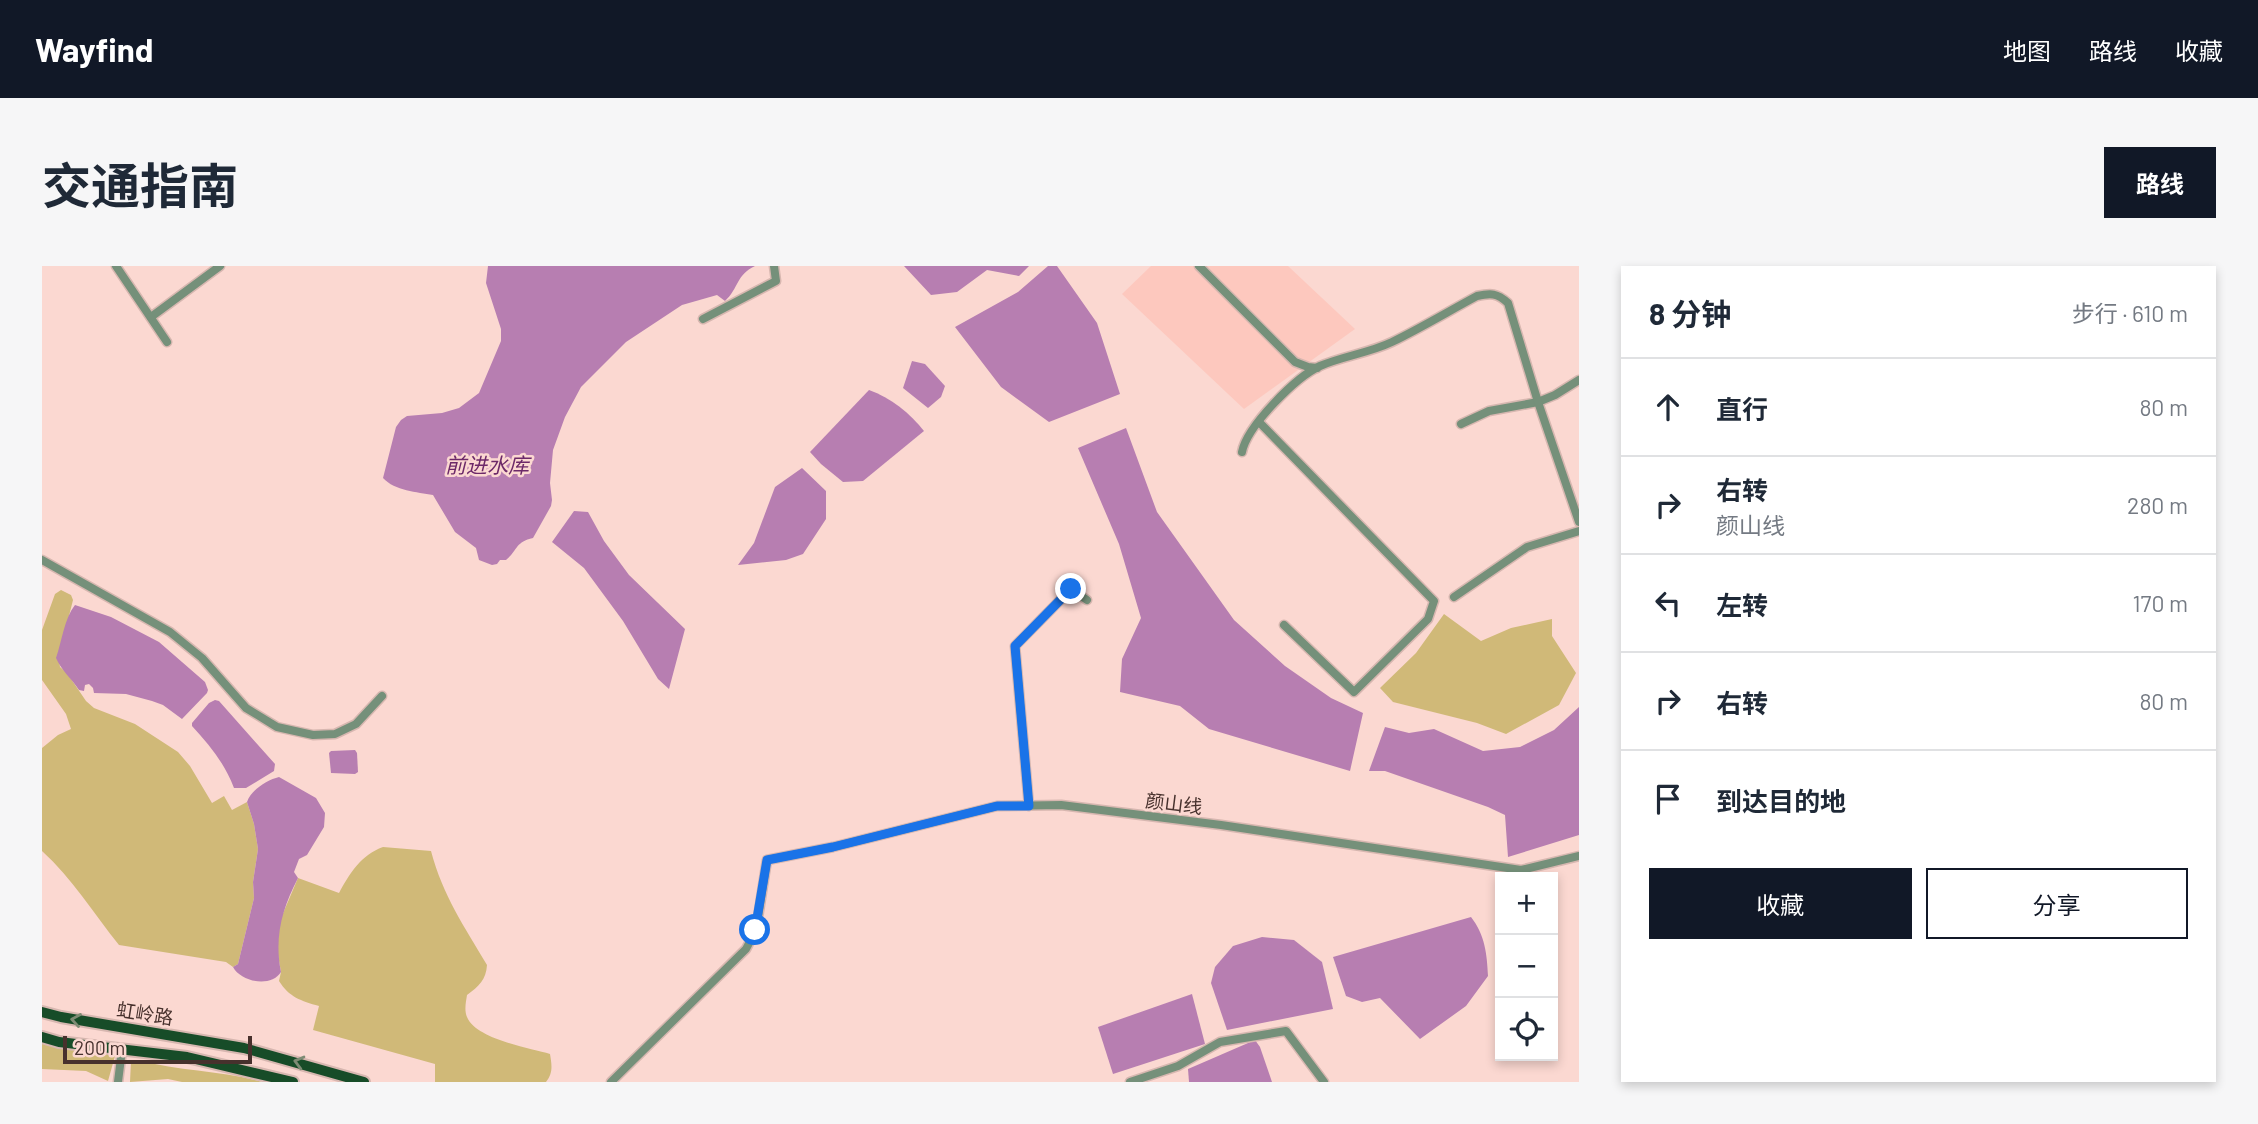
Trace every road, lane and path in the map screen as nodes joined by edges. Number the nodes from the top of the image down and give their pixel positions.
1 (116, 266) edge
2 (220, 266) edge
3 (774, 266) edge
4 (1199, 266) edge
5 (151, 317) junction
6 (703, 319) dead end
7 (167, 342) dead end
8 (1317, 368) junction
9 (1579, 380) edge
10 (1538, 402) junction
11 (1259, 422) junction
12 (1461, 424) dead end
13 (1242, 452) dead end
14 (1579, 522) edge
15 (1579, 531) edge
16 (42, 560) edge
17 (1454, 597) dead end
18 (1087, 600) dead end
19 (1284, 625) dead end
20 (382, 696) dead end
21 (1029, 806) junction
22 (1579, 856) edge
23 (42, 1012) edge
24 (42, 1037) edge
25 (122, 1050) junction
26 (118, 1082) edge
27 (293, 1082) edge
28 (364, 1082) edge
29 (611, 1082) edge
30 (1130, 1082) edge
31 (1324, 1082) edge

1 - 5 street
2 - 5 street
3 - 6 street
4 - 8 street
5 - 7 street
8 - 10 street
8 - 11 street
9 - 10 street
10 - 12 street
10 - 14 street
11 - 13 street
11 - 19 street
15 - 17 street
16 - 20 street
18 - 21 street
21 - 22 street, 颜山线
21 - 29 street, 颜山线
28 -> 23 main road, 虹岭路
24 - 25 main road, 虹岭路
25 - 26 street
25 - 27 main road, 虹岭路
30 - 31 street

